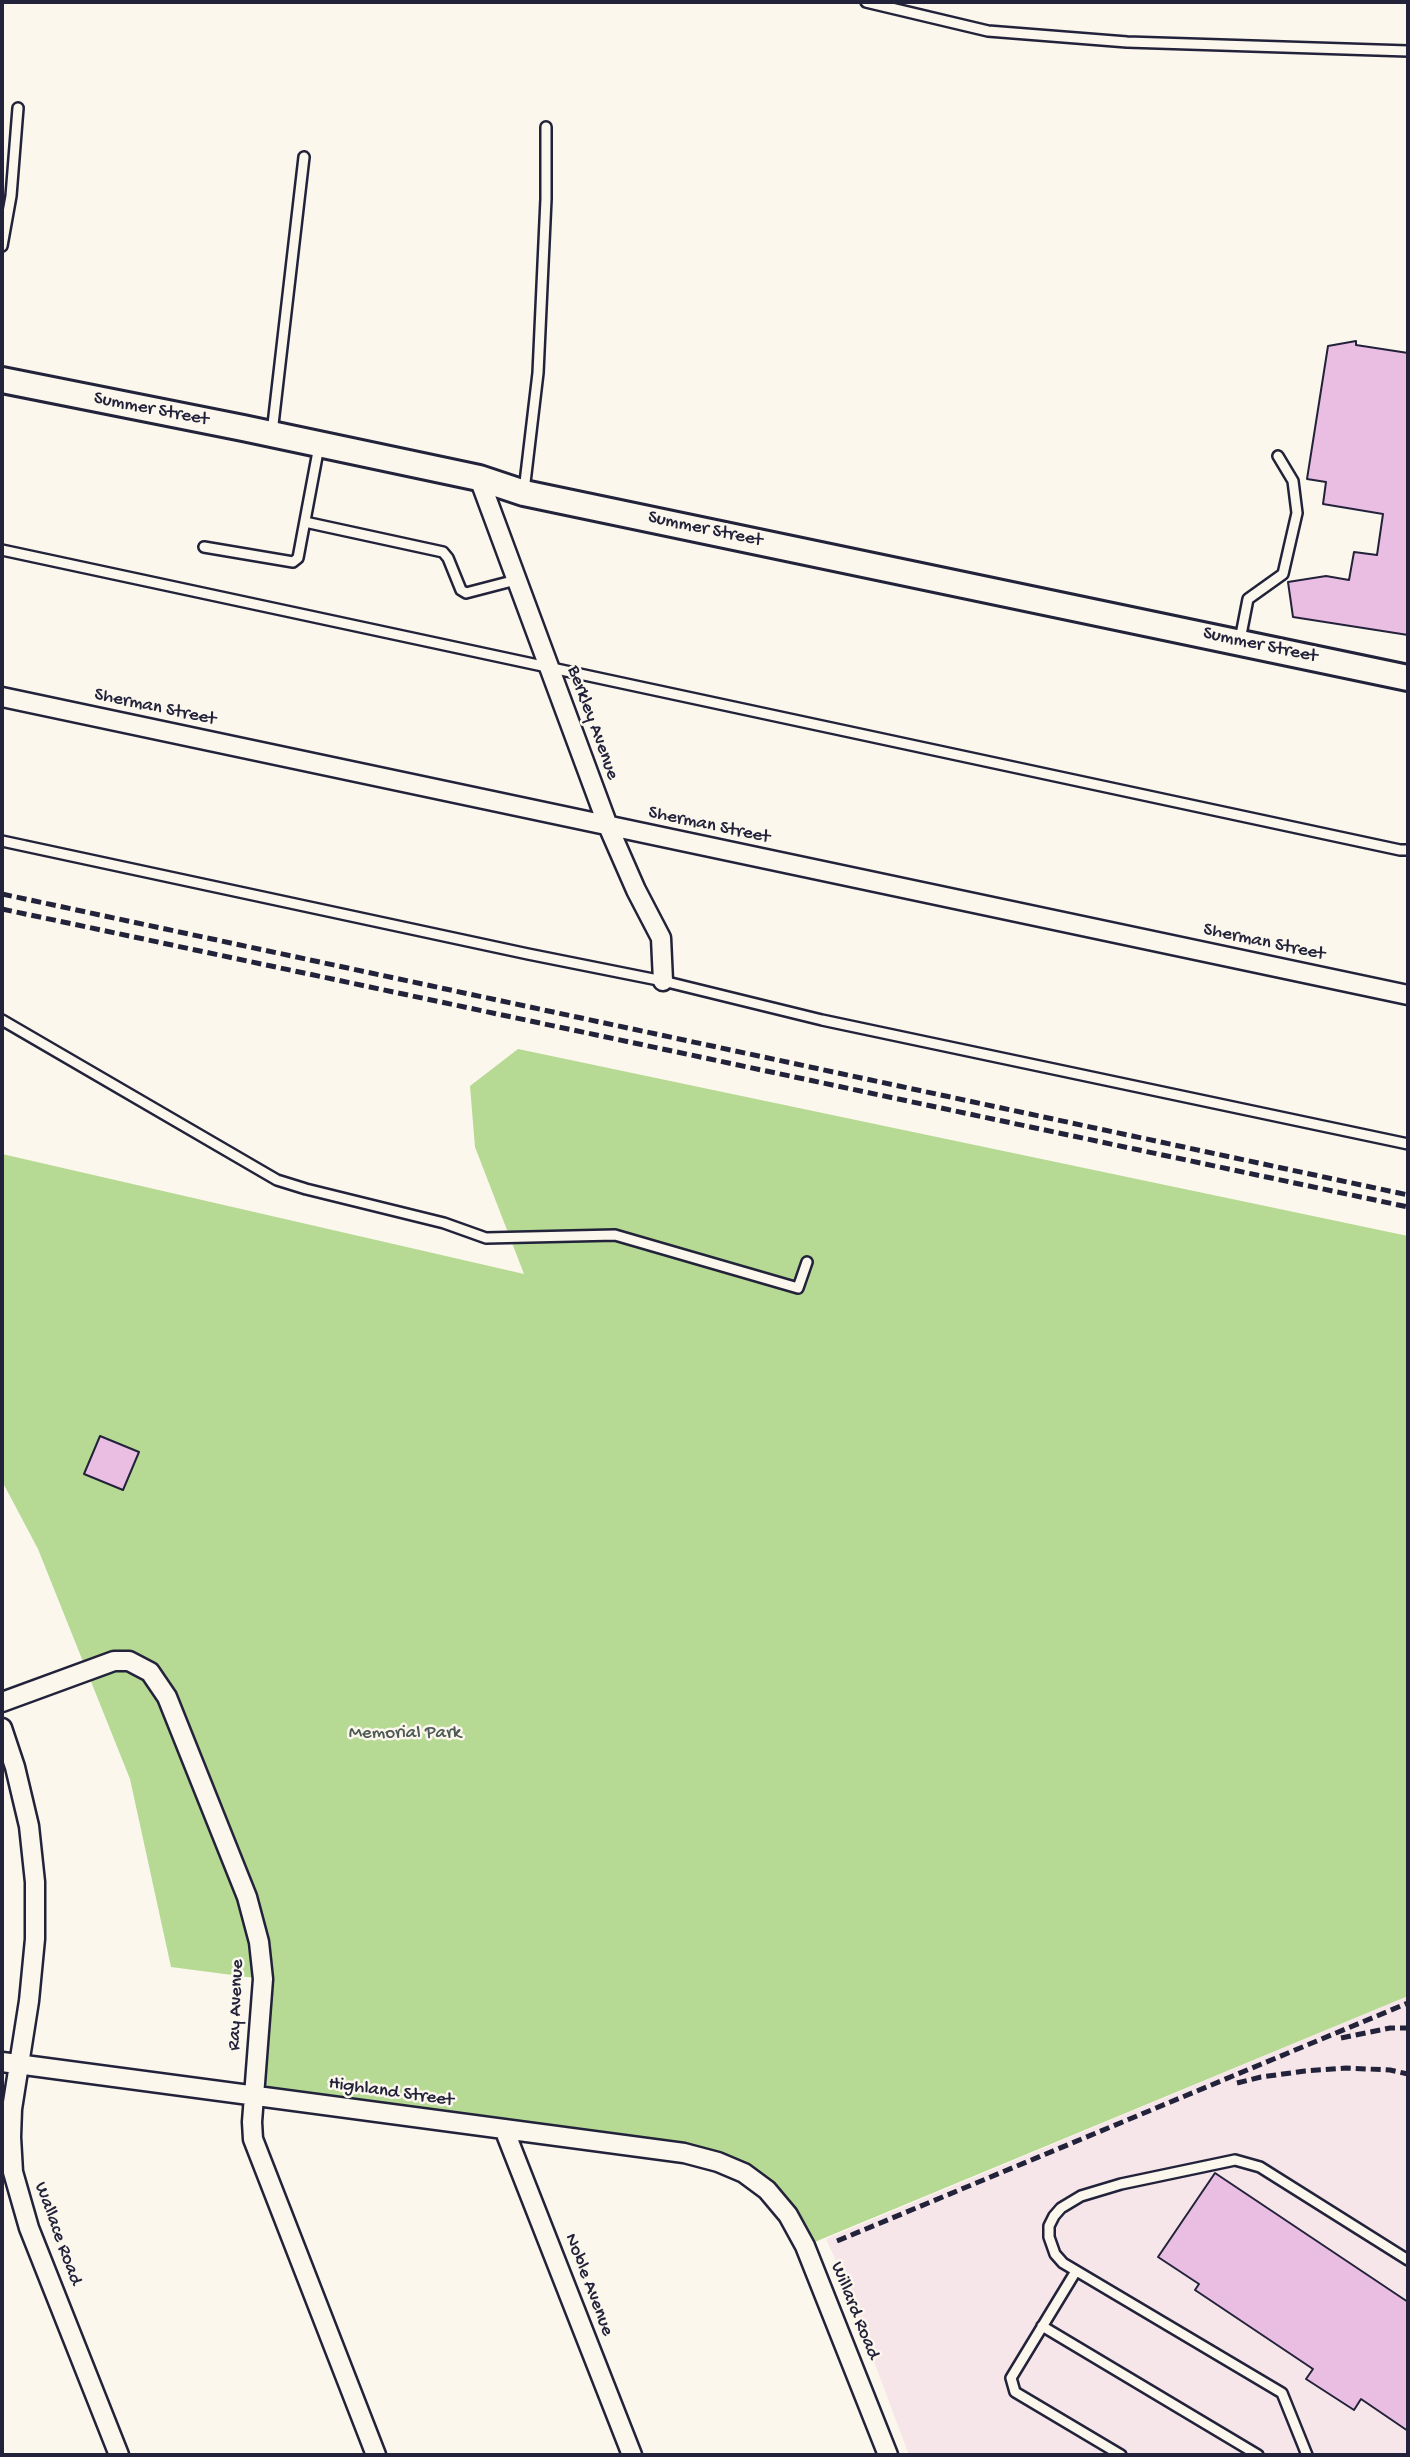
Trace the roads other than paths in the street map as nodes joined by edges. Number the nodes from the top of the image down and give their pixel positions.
1 (866, 2) edge
2 (1408, 51) edge
3 (18, 108) dead end
4 (546, 127) dead end
5 (304, 157) dead end
6 (2, 246) edge
7 (2, 368) edge
8 (2, 380) edge
9 (27, 386) junction
10 (272, 434) junction
11 (320, 444) junction
12 (1278, 456) dead end
13 (479, 478) junction
14 (524, 493) junction
15 (305, 522) junction
16 (204, 547) dead end
17 (2, 550) edge
18 (516, 580) junction
19 (1239, 642) junction
20 (548, 666) junction
21 (1408, 678) edge
22 (2, 697) edge
23 (608, 826) junction
24 (2, 841) edge
25 (1408, 850) edge
26 (663, 981) junction
27 (1408, 995) edge
28 (2, 1020) edge
29 (1408, 1144) edge
30 (807, 1262) dead end
31 (2, 1702) edge
32 (2, 1728) edge
33 (10, 2063) edge
34 (254, 2096) junction
35 (504, 2129) junction
36 (767, 2190) joint
37 (1408, 2260) edge
38 (1076, 2271) junction
39 (1042, 2326) junction
40 (119, 2455) edge
41 (376, 2455) edge
42 (632, 2455) edge
43 (888, 2455) edge
44 (1121, 2455) edge
45 (1258, 2455) edge
46 (1307, 2455) edge

1 - 2 lane
3 - 6 lane
4 - 14 lane
5 - 10 lane
7 - 9 street
8 - 9 street, Summer Street
9 - 10 street, Summer Street
10 - 11 street, Summer Street
11 - 13 street, Summer Street
11 - 15 lane
12 - 19 lane
13 - 14 street, Summer Street
13 - 18 street, Berkley Avenue
14 - 19 street, Summer Street
15 - 16 lane
15 - 18 lane
17 - 20 lane
18 - 20 street, Berkley Avenue
19 - 21 street, Summer Street
20 - 23 street, Berkley Avenue
20 - 25 lane
22 - 23 street, Sherman Street
23 - 26 street, Berkley Avenue
23 - 27 street, Sherman Street
24 - 26 lane
26 - 29 lane
28 - 30 lane
31 - 34 street, Ray Avenue
32 - 33 street, Wallace Road
33 - 34 street, Highland Street
33 - 40 street, Wallace Road
34 - 35 street, Highland Street
34 - 41 street, Ray Avenue
35 - 36 street, Highland Street
35 - 42 street, Noble Avenue
36 - 43 street, Willard Road
37 - 38 lane
38 - 39 lane
38 - 46 lane
39 - 44 lane
39 - 45 lane

